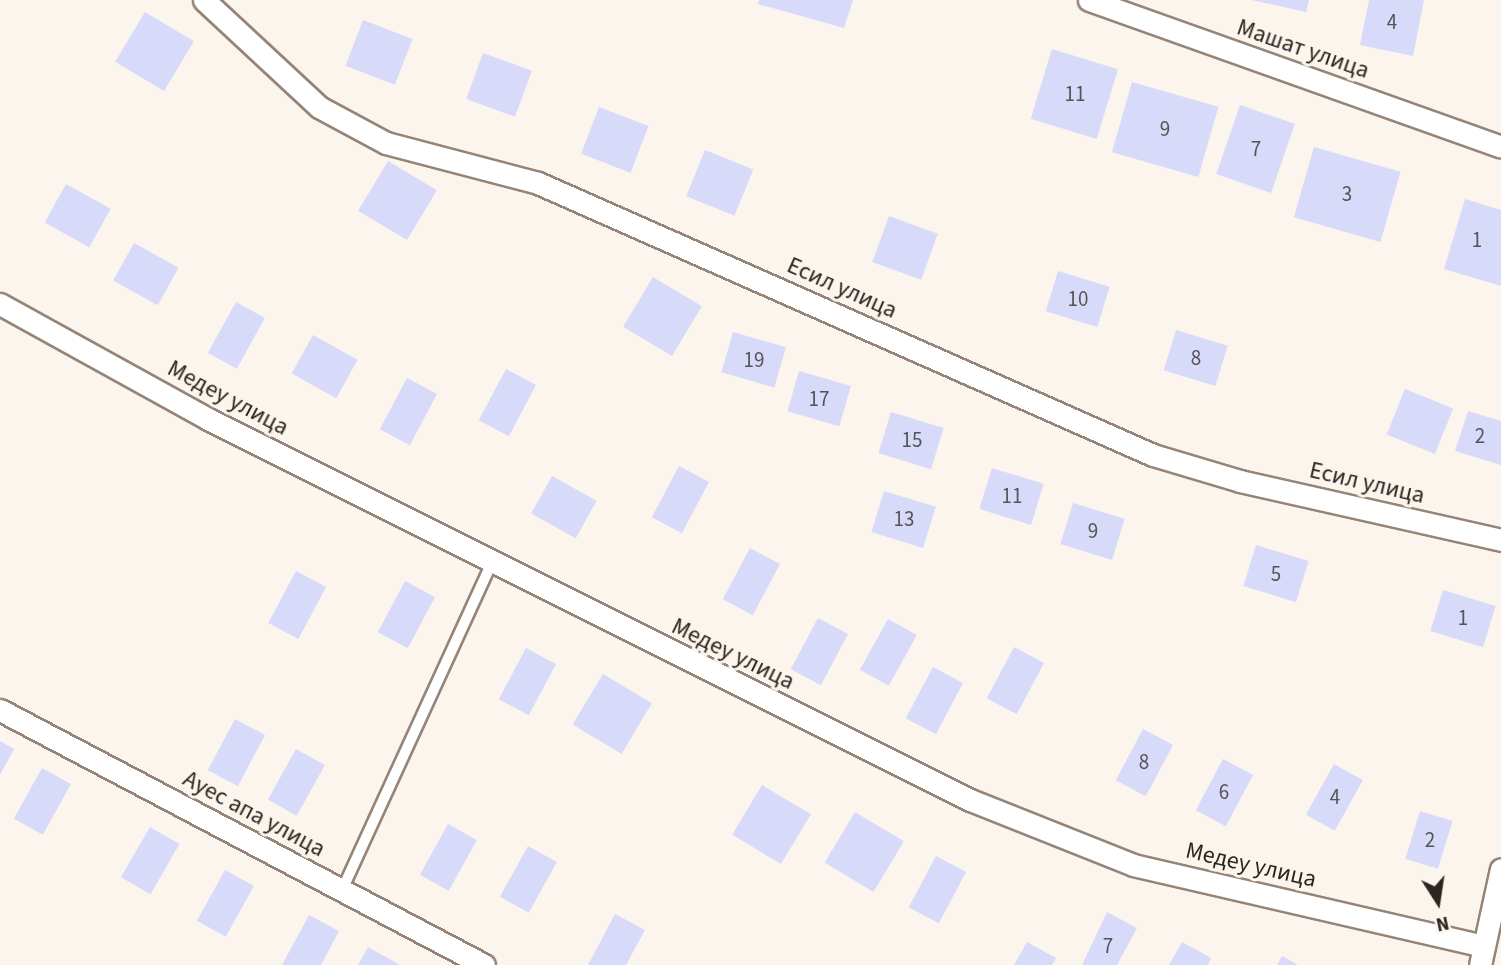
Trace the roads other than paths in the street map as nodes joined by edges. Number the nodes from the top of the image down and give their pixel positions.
1 (204, 0) edge
2 (1089, 0) edge
3 (1501, 147) edge
4 (0, 304) edge
5 (1501, 540) edge
6 (492, 563) junction
7 (0, 710) edge
8 (1501, 869) edge
9 (342, 890) junction
10 (1482, 956) edge
11 (484, 965) edge

1 - 5 street, Есил улица
2 - 3 street, Машат улица
4 - 6 street, Медеу улица
6 - 9 lane
6 - 10 street, Медеу улица
7 - 9 street, Ауес апа улица
8 - 10 street
9 - 11 street, Ауес апа улица

